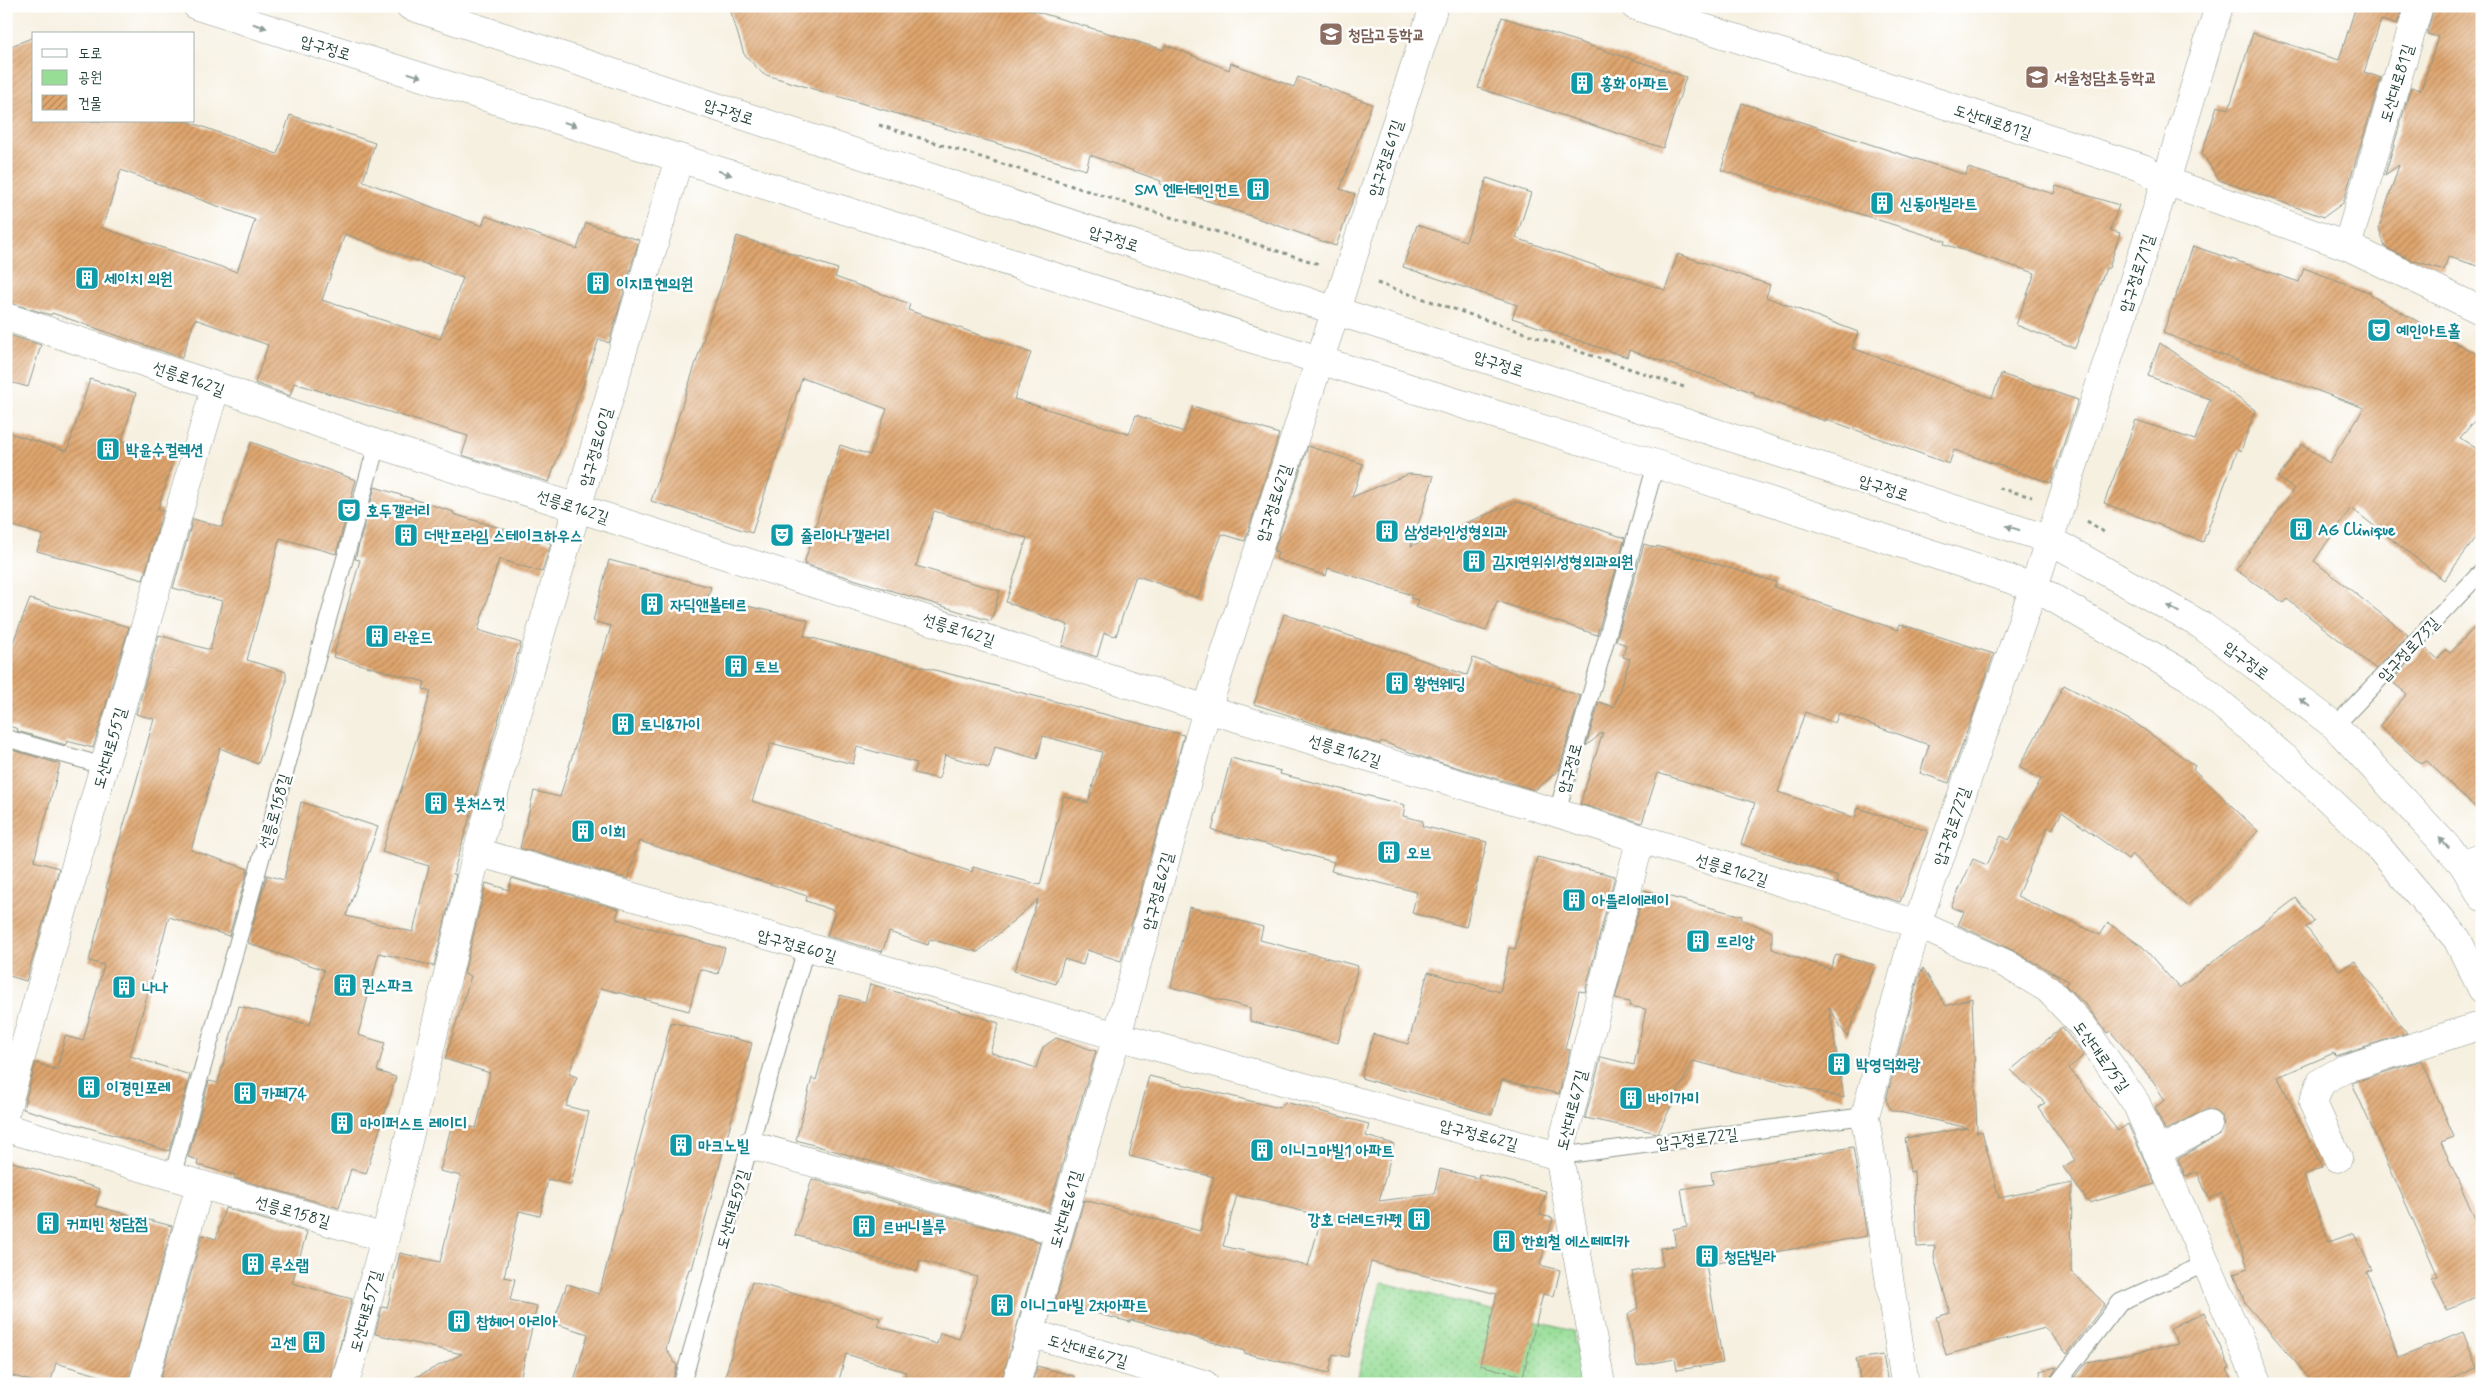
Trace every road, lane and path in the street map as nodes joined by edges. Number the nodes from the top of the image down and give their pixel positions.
1 (197, 6) edge
2 (410, 6) edge
3 (1434, 6) edge
4 (1635, 6) edge
5 (2219, 6) edge
6 (2419, 6) edge
7 (679, 158) junction
8 (2166, 181) junction
9 (2347, 246) junction
10 (1336, 311) junction
11 (2482, 311) edge
12 (6, 317) edge
13 (1319, 360) junction
14 (216, 386) junction
15 (377, 444) junction
16 (1656, 464) junction
17 (578, 507) junction
18 (2048, 539) junction
19 (2482, 571) edge
20 (2034, 587) junction
21 (1207, 709) junction
22 (2335, 726) junction
23 (6, 738) edge
24 (104, 766) junction
25 (1557, 813) junction
26 (1640, 841) junction
27 (477, 852) junction
28 (2472, 860) edge
29 (2482, 897) edge
30 (1917, 924) junction
31 (806, 948) junction
32 (2482, 989) edge
33 (2482, 1025) edge
34 (1117, 1036) junction
35 (6, 1110) edge
36 (1865, 1116) junction
37 (2208, 1125) dead end
38 (6, 1128) edge
39 (750, 1145) junction
40 (2158, 1152) junction
41 (1559, 1156) junction
42 (2338, 1158) dead end
43 (172, 1177) junction
44 (200, 1185) junction
45 (1059, 1231) junction
46 (384, 1238) junction
47 (2207, 1263) junction
48 (1030, 1333) junction
49 (143, 1384) edge
50 (345, 1384) edge
51 (682, 1384) edge
52 (1016, 1384) edge
53 (1204, 1384) edge
54 (1601, 1384) edge
55 (1905, 1384) edge
56 (2057, 1384) edge
57 (2259, 1384) edge

1 -> 7 street, 압구정로
2 - 10 street, 압구정로
3 - 10 street, 압구정로61길
4 - 8 street, 도산대로81길
5 - 8 street, 압구정로71길
6 - 9 street, 도산대로81길
7 -> 13 street, 압구정로
7 - 17 street, 압구정로60길
8 - 9 street, 도산대로81길
8 - 18 street, 압구정로71길
9 - 11 street, 도산대로81길
10 - 13 street, 압구정로62길
18 -> 10 street, 압구정로
12 - 14 street, 선릉로162길
13 - 16 street, 압구정로
13 - 21 street, 압구정로62길
14 - 15 street, 선릉로162길
14 - 24 street, 도산대로55길
15 - 17 street, 선릉로162길
15 - 43 lane, 선릉로158길
16 - 20 street, 압구정로
16 - 25 lane, 압구정로
17 - 21 street, 선릉로162길
17 - 27 street, 압구정로60길
18 - 20 street, 압구정로72길
22 -> 18 street, 압구정로
19 - 22 lane, 압구정로73길
20 - 30 street, 압구정로72길
20 - 32 street, 압구정로
21 - 25 street, 선릉로162길
21 - 34 street, 압구정로62길
28 -> 22 street, 압구정로
23 - 24 lane
24 - 35 street, 도산대로55길
25 - 26 street, 선릉로162길
26 - 30 street, 선릉로162길
26 - 41 street, 도산대로67길
27 - 31 street, 압구정로60길
27 - 46 street, 압구정로60길
28 - 29 street, 압구정로
30 - 36 street, 압구정로72길
30 - 40 street, 도산대로75길
31 - 34 street, 압구정로60길
31 - 39 lane, 도산대로59길
33 - 42 street
34 - 41 street, 압구정로62길
34 - 45 street, 도산대로61길
36 - 41 lane, 압구정로72길
36 - 55 street, 압구정로72길
37 - 40 street
38 - 43 street, 선릉로158길
39 - 45 street
39 - 51 lane, 도산대로59길
40 - 47 street, 도산대로75길
41 - 54 street, 도산대로67길
43 - 44 street, 선릉로158길
44 - 46 street, 선릉로158길
44 - 49 street
45 - 48 street, 도산대로61길
46 - 50 street, 도산대로57길
47 - 56 lane
47 - 57 street, 도산대로75길
48 - 52 street, 도산대로61길
48 - 53 street, 도산대로67길

